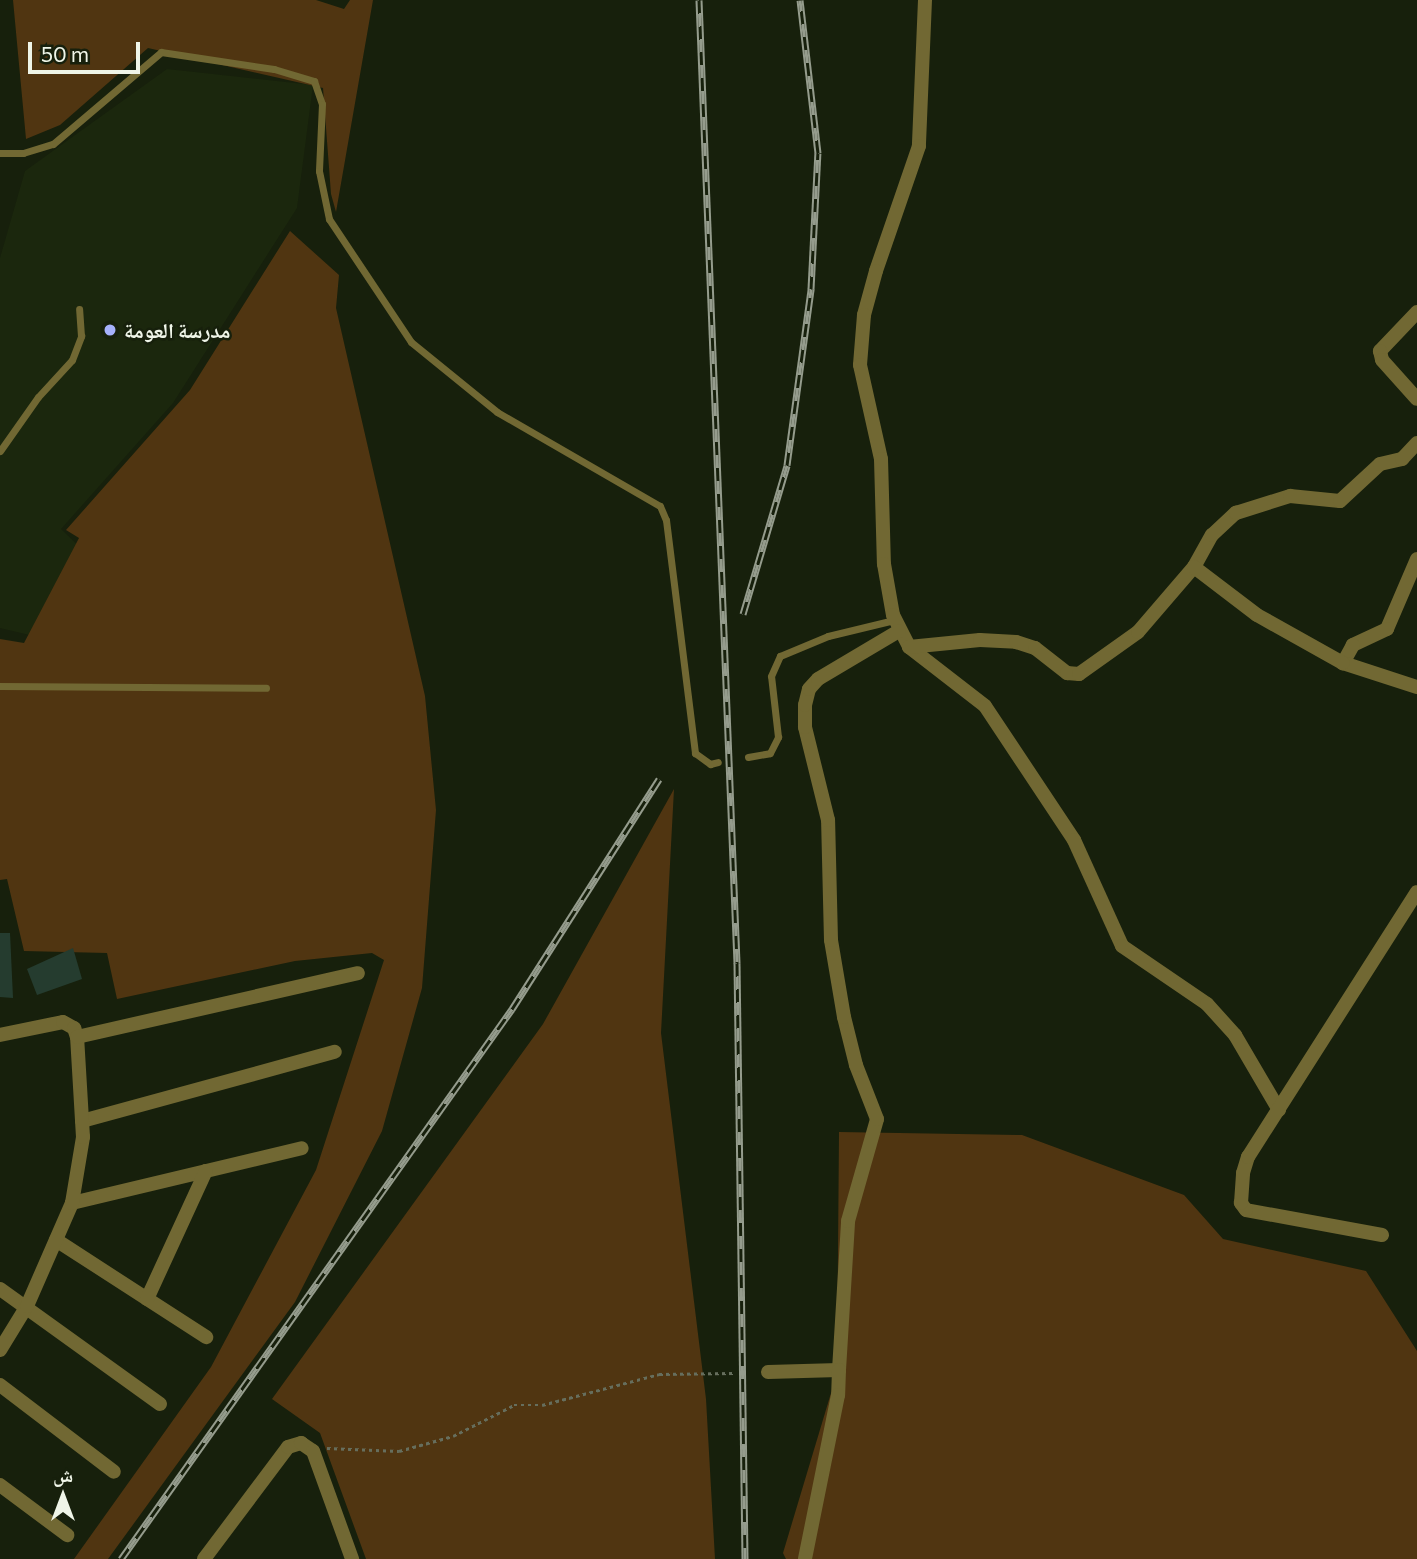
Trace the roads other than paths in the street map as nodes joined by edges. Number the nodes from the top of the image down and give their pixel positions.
1 (925, 0) edge
2 (0, 153) edge
3 (79, 309) dead end
4 (1417, 312) edge
5 (1417, 399) edge
6 (1417, 443) edge
7 (0, 451) edge
8 (1417, 559) edge
9 (1194, 567) junction
10 (896, 625) junction
11 (909, 648) junction
12 (1343, 663) junction
13 (0, 686) edge
14 (1417, 687) edge
15 (266, 688) dead end
16 (748, 758) dead end
17 (718, 762) dead end
18 (1417, 892) edge
19 (358, 972) dead end
20 (0, 1035) edge
21 (77, 1037) junction
22 (335, 1052) dead end
23 (1279, 1110) junction
24 (82, 1121) junction
25 (302, 1148) dead end
26 (206, 1171) junction
27 (72, 1203) junction
28 (1382, 1235) dead end
29 (55, 1240) junction
30 (0, 1289) edge
31 (147, 1299) junction
32 (27, 1306) junction
33 (206, 1337) dead end
34 (0, 1350) edge
35 (839, 1370) junction
36 (768, 1372) dead end
37 (0, 1385) edge
38 (160, 1404) dead end
39 (114, 1472) dead end
40 (0, 1485) edge
41 (67, 1535) dead end
42 (204, 1559) edge
43 (352, 1559) edge
44 (805, 1559) edge

1 - 10 street
2 - 17 lane
3 - 7 lane
4 - 5 street
6 - 9 street
8 - 12 street
9 - 11 street
9 - 12 street
10 - 11 street
10 - 16 lane
10 - 35 street
11 - 23 street
12 - 14 street
13 - 15 lane
18 - 23 street
19 - 21 street
20 - 21 street
21 - 24 street
22 - 24 street
23 - 28 street
24 - 27 street
25 - 26 street
26 - 27 street
26 - 31 street
27 - 29 street
29 - 31 street
29 - 32 street
30 - 32 street
31 - 33 street
32 - 34 street
32 - 38 street
35 - 36 street
35 - 44 street
37 - 39 street
40 - 41 street
42 - 43 street

